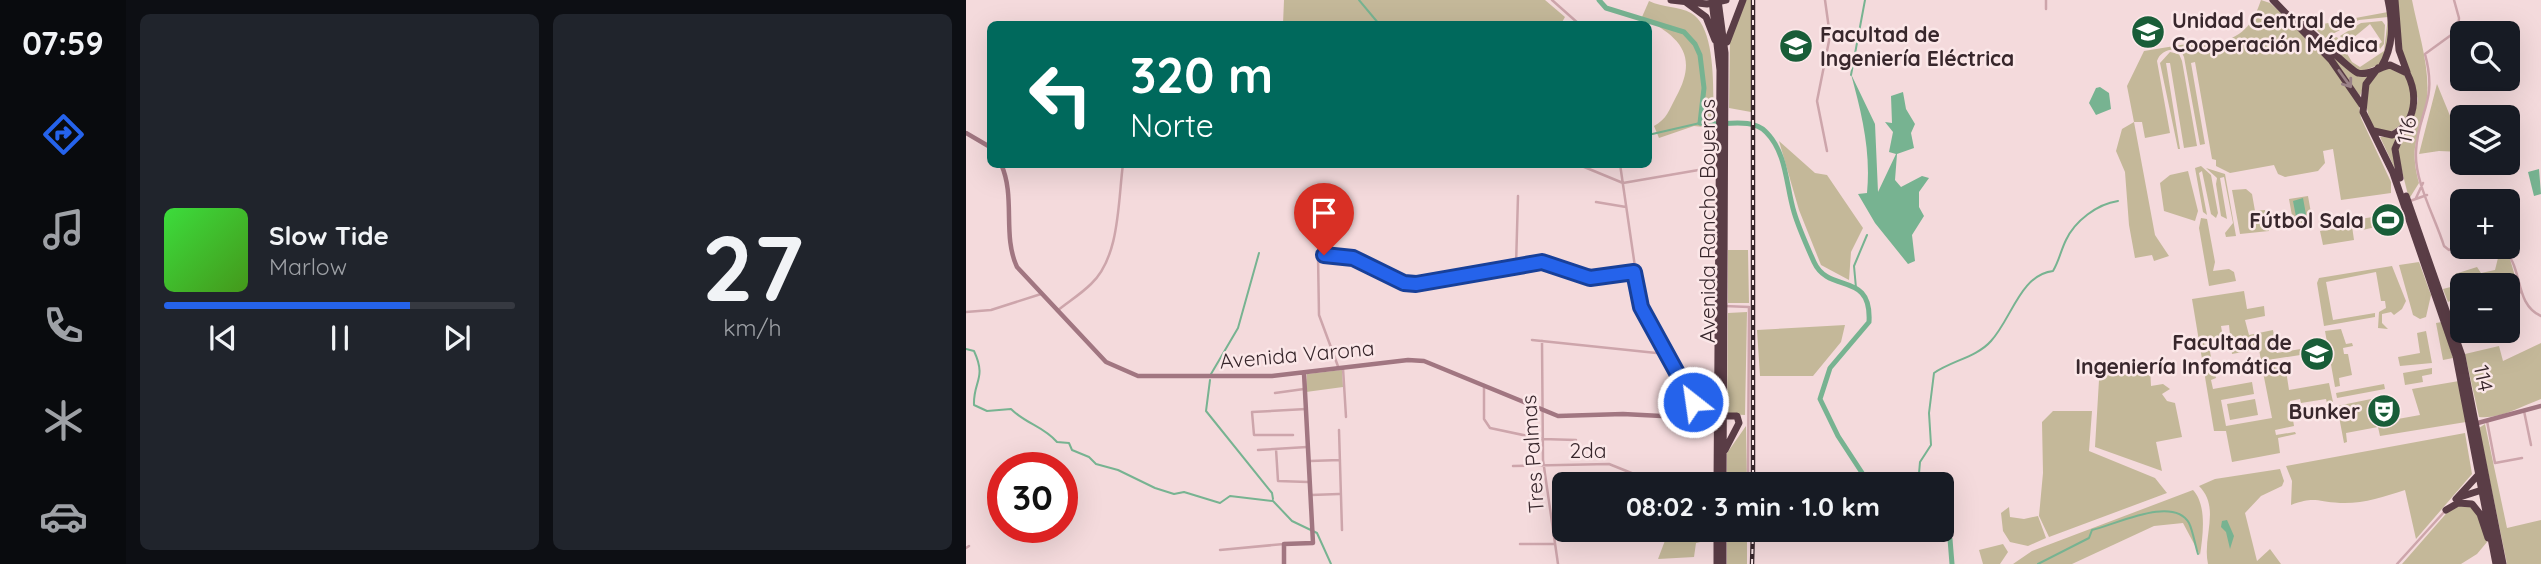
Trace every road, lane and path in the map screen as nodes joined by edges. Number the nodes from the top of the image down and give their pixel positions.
1 (1552, 0) edge
2 (1671, 0) edge
3 (1825, 0) edge
4 (2046, 0) edge
5 (2273, 0) edge
6 (2388, 0) edge
7 (2395, 0) edge
8 (2454, 0) edge
9 (1718, 1) edge
10 (1688, 2) edge
11 (1741, 2) edge
12 (2046, 9) dead end
13 (2292, 16) junction
14 (1576, 21) edge
15 (2326, 43) junction
16 (1722, 54) junction
17 (2331, 60) junction
18 (2380, 68) junction
19 (2407, 73) junction
20 (2362, 105) junction
21 (2405, 126) junction
22 (2374, 131) junction
23 (966, 134) edge
24 (1722, 143) junction
25 (987, 145) edge
26 (1827, 151) dead end
27 (1720, 166) junction
28 (1002, 168) edge
29 (1122, 168) edge
30 (1587, 168) edge
31 (1621, 168) edge
32 (1623, 183) junction
33 (2423, 183) junction
34 (2427, 195) junction
35 (1518, 196) dead end
36 (2412, 200) junction
37 (1596, 202) dead end
38 (1626, 207) junction
39 (2450, 250) edge
40 (2425, 254) junction
41 (2512, 259) edge
42 (1516, 267) junction
43 (1634, 272) junction
44 (2521, 292) joint
45 (1041, 294) junction
46 (1724, 306) junction
47 (966, 312) edge
48 (1057, 312) junction
49 (2541, 316) edge
50 (1532, 340) dead end
51 (1542, 341) junction
52 (1666, 354) junction
53 (1341, 368) junction
54 (1304, 373) junction
55 (1484, 385) junction
56 (1718, 388) junction
57 (1304, 389) junction
58 (1275, 393) dead end
59 (1693, 402) junction
60 (2541, 406) edge
61 (1306, 409) junction
62 (1541, 409) junction
63 (2524, 411) junction
64 (1346, 417) dead end
65 (1747, 417) junction
66 (1687, 418) junction
67 (1722, 418) junction
68 (1707, 419) junction
69 (1739, 420) junction
70 (2487, 421) junction
71 (2473, 424) junction
72 (1339, 430) dead end
73 (1293, 435) dead end
74 (1542, 439) junction
75 (1576, 440) dead end
76 (2531, 445) dead end
77 (1309, 447) junction
78 (1276, 449) junction
79 (1258, 450) dead end
80 (1724, 454) junction
81 (2522, 458) dead end
82 (1340, 460) junction
83 (1310, 461) junction
84 (1513, 466) dead end
85 (1544, 466) junction
86 (1629, 472) edge
87 (1718, 472) edge
88 (1723, 472) edge
89 (1748, 472) edge
90 (2479, 474) junction
91 (1311, 482) junction
92 (2486, 491) junction
93 (1339, 494) junction
94 (1311, 495) junction
95 (2456, 499) junction
96 (2446, 510) junction
97 (1342, 530) dead end
98 (1717, 542) edge
99 (1723, 542) edge
100 (1284, 544) junction
101 (1520, 544) dead end
102 (1555, 544) junction
103 (1220, 550) dead end
104 (2498, 563) edge
105 (1284, 564) edge
106 (1558, 564) edge
107 (1717, 564) edge
108 (1723, 564) edge
109 (2397, 564) edge

1 - 14 street
2 - 10 highway
3 - 26 street
4 - 12 street
5 - 13 highway
6 - 18 highway
7 - 19 highway
8 - 33 street, 116
9 - 10 highway
9 - 16 highway, Avenida Rancho Boyeros
10 - 16 highway
11 - 16 highway
13 - 15 highway
13 - 17 highway
15 - 17 highway
15 - 18 highway
16 - 24 highway, Avenida Rancho Boyeros
17 -> 20 highway
18 - 19 highway
18 - 20 highway
19 - 21 highway
20 - 22 highway
21 - 22 highway
21 - 36 highway, 114
22 - 40 highway, 114
23 - 25 street
24 - 27 highway, Avenida Rancho Boyeros
24 - 46 highway, Avenida Rancho Boyeros
27 - 32 street
27 - 56 highway, Avenida Rancho Boyeros
28 - 45 street, Avenida Varona
29 - 48 street
30 - 32 street
31 - 32 street
32 - 38 street
33 - 34 street, 116
33 - 36 street
34 - 36 street
34 - 39 street, 116
35 - 42 street
36 - 40 highway, 114
37 - 38 street
38 - 43 street
40 - 71 highway, 114
41 - 44 street
42 - 43 street
42 - 53 street
43 - 52 street
44 - 49 street
45 - 47 street
45 - 48 street, Avenida Varona
46 - 65 street
46 - 67 highway, Avenida Rancho Boyeros
48 - 54 street, Avenida Varona
50 - 51 street
51 - 52 street
51 - 62 street, Tres Palmas
52 - 59 street
53 - 54 street, Avenida Varona
53 - 55 street, Avenida Varona
53 - 64 street
54 - 57 street
55 - 62 street, Avenida Varona
55 - 74 street
56 - 59 street
56 - 67 highway, Avenida Rancho Boyeros
57 - 58 street
57 - 61 street
59 - 66 street
59 - 68 street
60 - 63 street
61 - 73 street
61 - 77 street
62 - 66 street, Avenida Varona
62 - 74 street, Tres Palmas
63 - 70 street
63 - 76 street
65 - 69 street
65 - 89 street
66 - 68 street, Avenida Varona
67 - 68 street, Avenida Varona
67 - 69 highway
67 - 80 highway, Avenida Rancho Boyeros
67 - 87 highway, Avenida Rancho Boyeros
69 - 80 highway
70 - 71 street
70 - 81 street
71 - 90 highway, 114
71 - 92 highway, 114
72 - 82 street
74 - 75 street
74 - 85 street, Tres Palmas
77 - 78 street
77 - 83 street
78 - 79 street
78 - 91 street
80 - 88 highway, Avenida Rancho Boyeros
82 - 83 street
82 - 93 street
83 - 91 street
84 - 85 street, 2da
85 - 86 street, 2da
85 - 102 street, Tres Palmas
90 - 92 highway, 114
90 - 95 highway
91 - 94 street
92 - 95 highway
92 - 104 highway, 114
93 - 94 street
93 - 97 street
94 - 100 street
95 - 96 street
96 - 104 highway
96 - 109 street
98 - 107 highway
99 - 108 highway
100 - 103 street
100 - 105 street
101 - 102 street
102 - 106 street, Tres Palmas

